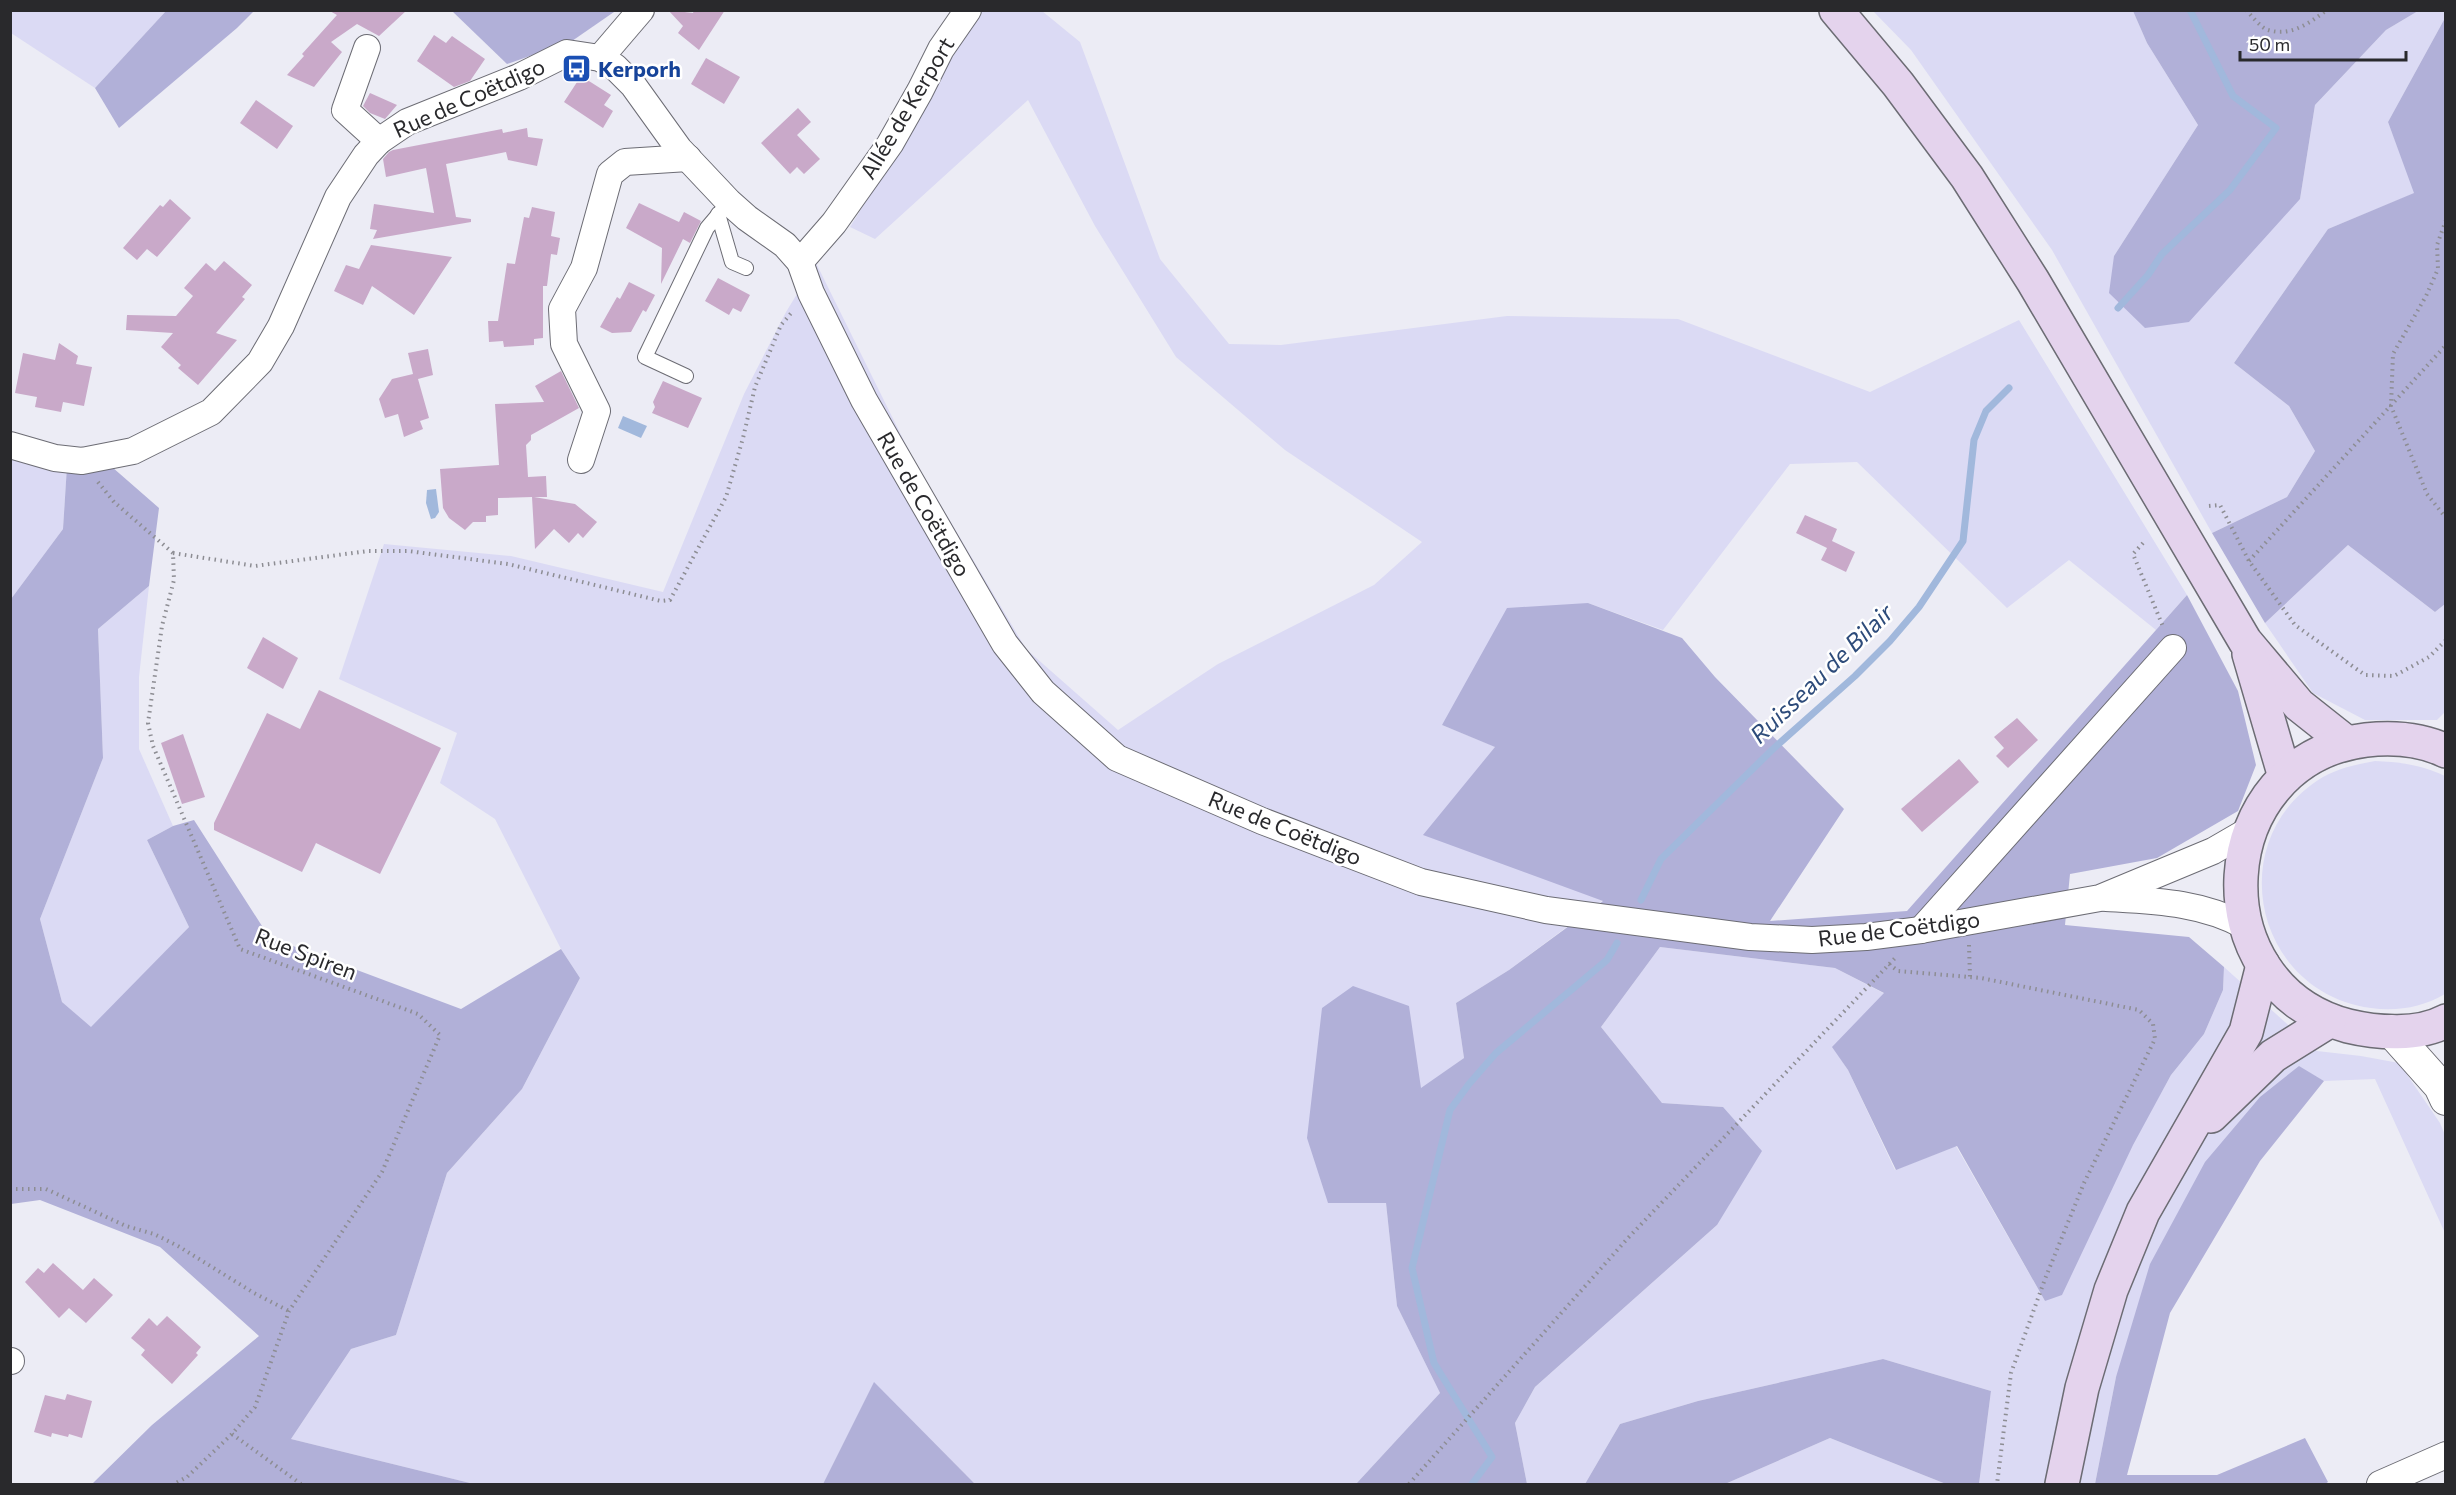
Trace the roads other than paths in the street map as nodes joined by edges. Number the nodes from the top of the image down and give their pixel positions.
1 (641, 10) edge
2 (968, 10) edge
3 (1836, 10) edge
4 (368, 48) dead end
5 (600, 58) junction
6 (379, 141) junction
7 (688, 158) junction
8 (724, 208) junction
9 (800, 262) junction
10 (746, 268) dead end
11 (686, 376) dead end
12 (10, 445) edge
13 (581, 460) dead end
14 (2246, 641) junction
15 (2173, 648) road end
16 (2347, 743) junction
17 (2441, 743) edge
18 (2285, 777) junction
19 (2251, 829) junction
20 (2100, 898) junction
21 (2245, 926) junction
22 (1921, 930) junction
23 (2263, 965) junction
24 (2329, 1021) junction
25 (2445, 1021) edge
26 (2391, 1031) junction
27 (2445, 1099) edge
28 (2186, 1140) junction
29 (2445, 1455) edge
30 (2062, 1485) edge
31 (2380, 1485) edge

1 - 5 street
2 - 9 street, Allée de Kerport
3 - 14 main road
4 - 6 street
5 - 6 street, Rue de Coëtdigo
5 - 7 street, Rue de Coëtdigo
6 - 12 street, Rue de Coëtdigo
7 - 8 street, Rue de Coëtdigo
7 - 13 street
8 - 9 street, Rue de Coëtdigo
8 - 10 lane
8 - 11 lane
9 - 22 street, Rue de Coëtdigo
14 - 16 main road
14 - 18 main road
15 - 22 street
16 - 17 main road
16 - 18 main road
18 - 19 main road
19 - 20 street, Rue de Coëtdigo
19 - 21 main road
20 - 21 street, Rue de Coëtdigo
20 - 22 street, Rue de Coëtdigo
21 - 23 main road
23 - 24 main road
23 - 28 main road
24 - 26 main road
24 - 28 main road
25 - 26 main road
26 - 27 street
28 - 30 main road
29 - 31 street

